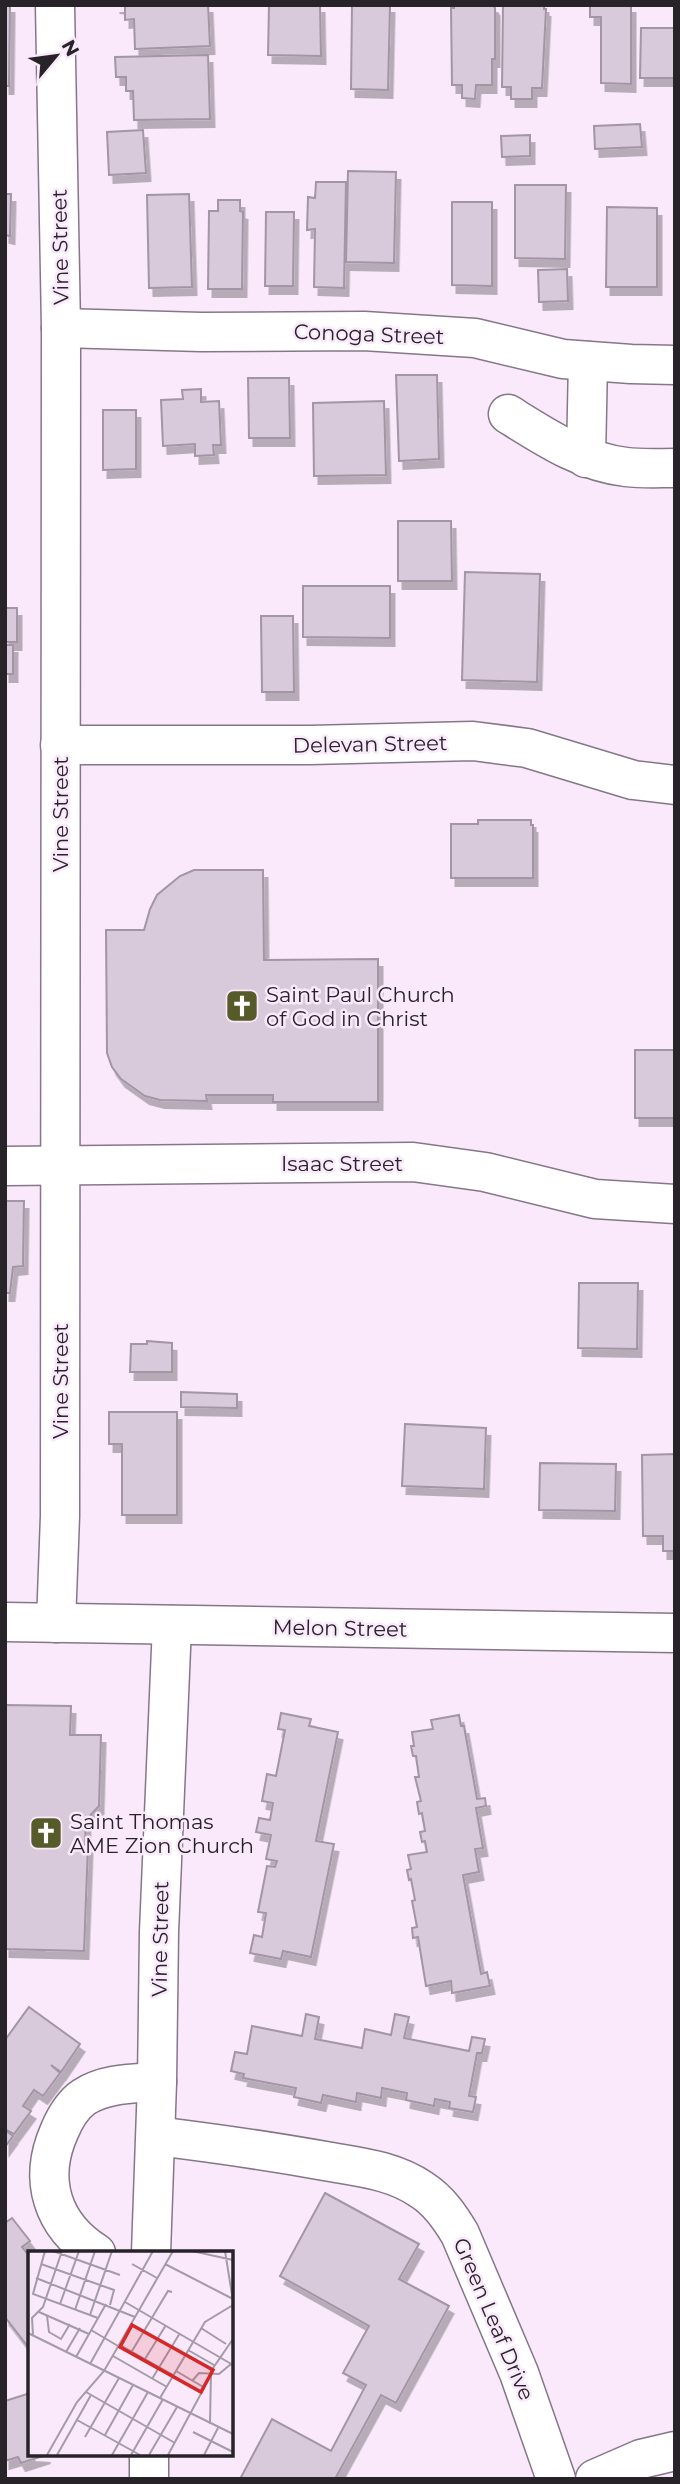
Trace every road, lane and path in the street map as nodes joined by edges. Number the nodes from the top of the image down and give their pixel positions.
1 (55, 5) edge
2 (61, 328) junction
3 (589, 361) junction
4 (675, 365) edge
5 (508, 414) dead end
6 (586, 458) junction
7 (675, 468) edge
8 (60, 745) junction
9 (675, 785) edge
10 (60, 1165) junction
11 (5, 1166) edge
12 (675, 1204) edge
13 (5, 1622) edge
14 (56, 1623) junction
15 (172, 1625) junction
16 (675, 1633) edge
17 (157, 2082) junction
18 (156, 2136) junction
19 (93, 2251) edge
20 (151, 2251) edge
21 (675, 2451) edge
22 (149, 2456) edge
23 (149, 2479) edge
24 (556, 2479) edge
25 (595, 2479) edge

1 - 2 street, Vine Street
2 - 3 street, Conoga Street
2 - 8 street, Vine Street
3 - 4 street, Conoga Street
3 - 6 street
5 - 6 street
6 - 7 street
8 - 9 street, Delevan Street
8 - 10 street, Vine Street
10 - 11 street, Isaac Street
10 - 12 street, Isaac Street
10 - 14 street, Vine Street
13 - 14 street, Melon Street
14 - 15 street, Melon Street
15 - 16 street, Melon Street
15 - 17 street, Vine Street
17 - 18 street, Vine Street
17 - 19 street
18 - 20 street, Vine Street
18 - 24 street, Green Leaf Drive
21 - 25 street
22 - 23 street

